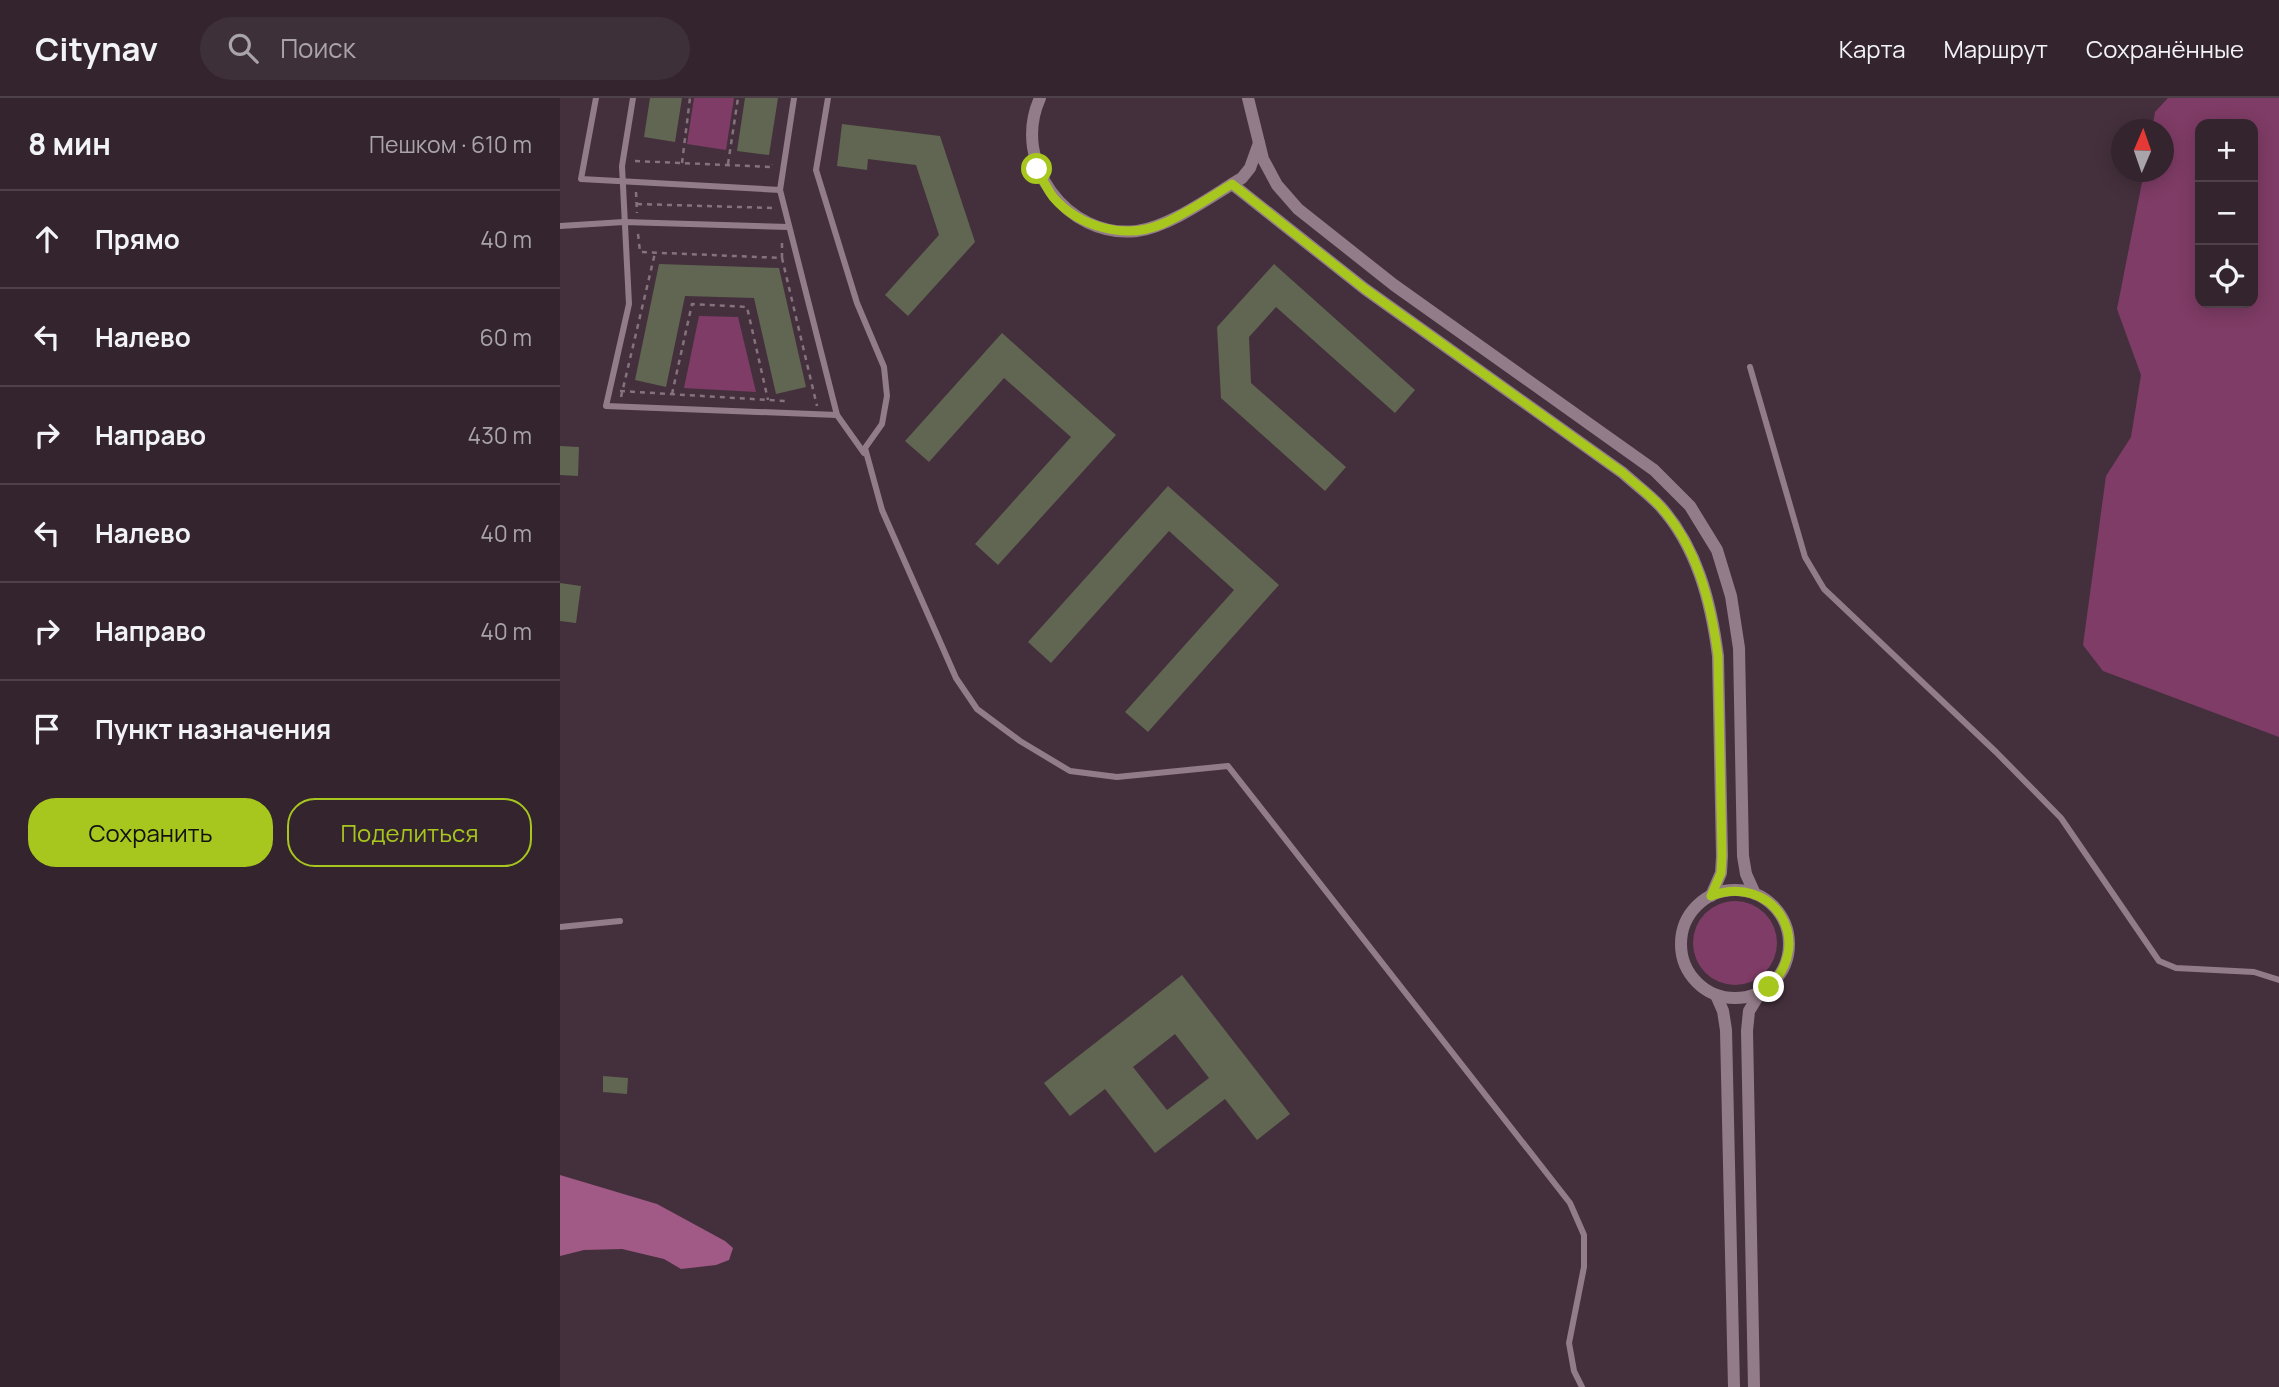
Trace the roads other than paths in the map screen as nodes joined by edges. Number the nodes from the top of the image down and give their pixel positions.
1 (596, 98) edge
2 (632, 98) edge
3 (794, 98) edge
4 (828, 98) edge
5 (1040, 98) edge
6 (1248, 98) edge
7 (1259, 142) junction
8 (622, 183) junction
9 (1232, 184) junction
10 (780, 190) junction
11 (625, 222) junction
12 (560, 226) edge
13 (789, 227) junction
14 (1750, 368) dead end
15 (837, 415) junction
16 (868, 460) junction
17 (1755, 894) junction
18 (1711, 896) junction
19 (620, 921) dead end
20 (560, 927) edge
21 (2279, 980) edge
22 (1760, 993) junction
23 (1716, 995) junction
24 (1582, 1387) edge
25 (1734, 1387) edge
26 (1754, 1387) edge

1 - 8 lane
2 - 8 lane
3 - 10 lane
4 - 16 lane
5 - 9 street
6 - 7 street
7 - 9 street
7 - 17 street
8 - 10 lane
8 - 11 lane
9 - 18 street
10 - 13 lane
11 - 12 lane
11 - 13 lane
11 - 15 lane
13 - 15 lane
14 - 21 lane
15 - 16 lane
16 - 24 lane
17 - 18 street
17 - 22 street
18 - 23 street
19 - 20 lane
22 - 23 street
22 - 26 street
23 - 25 street

